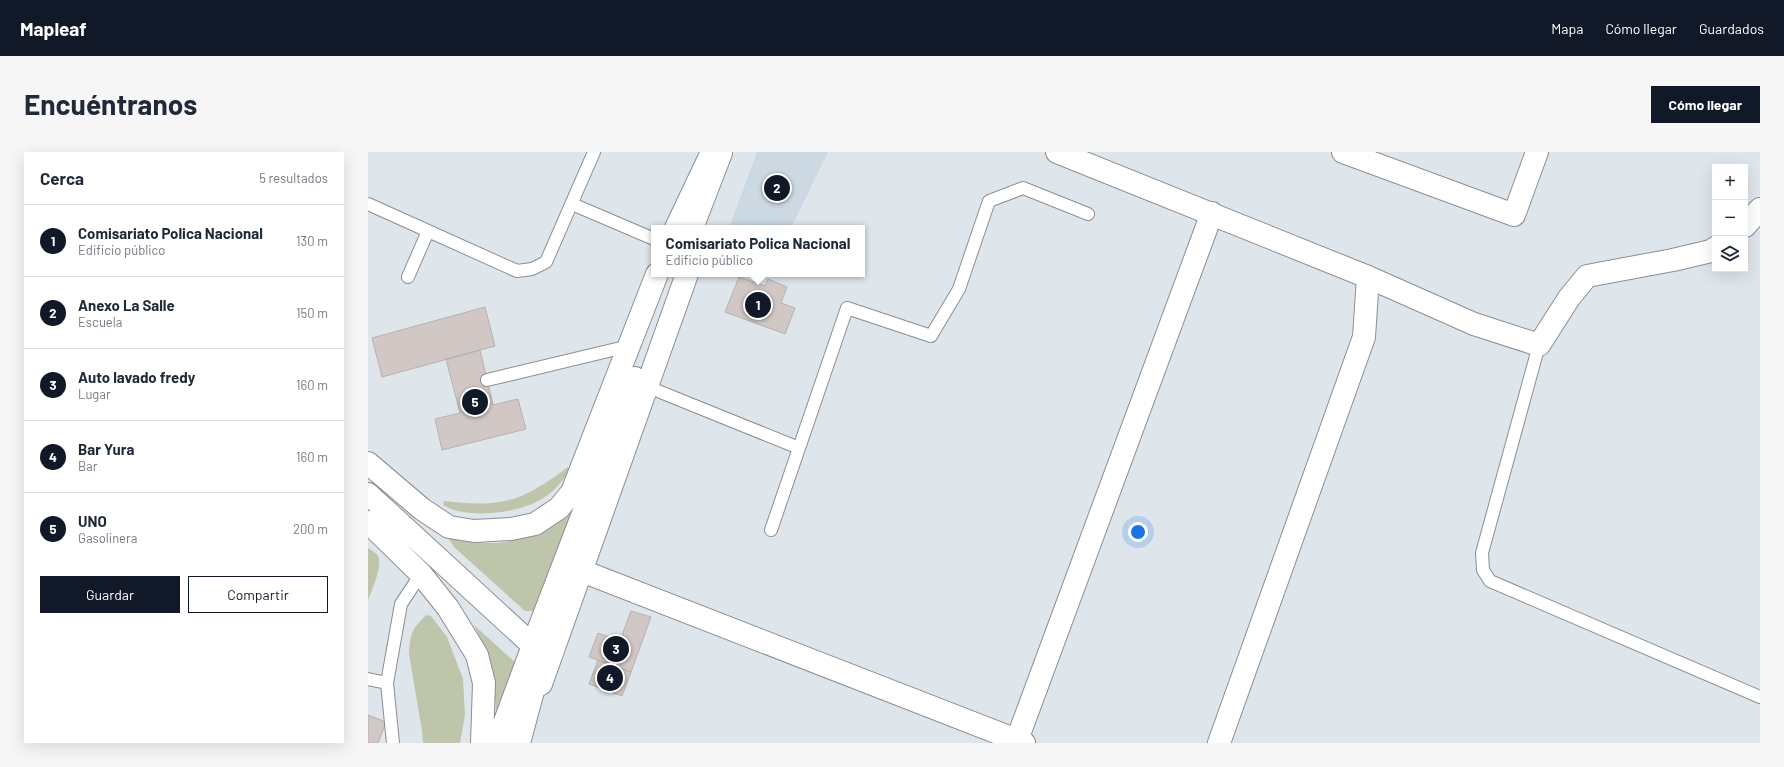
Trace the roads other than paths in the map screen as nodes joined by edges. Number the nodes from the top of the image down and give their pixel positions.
1 (594, 152) edge
2 (712, 152) edge
3 (722, 152) edge
4 (729, 152) edge
5 (1057, 152) edge
6 (1343, 152) edge
7 (1537, 152) edge
8 (368, 204) edge
9 (572, 204) junction
10 (1760, 209) edge
11 (1088, 214) dead end
12 (1212, 214) junction
13 (1748, 223) edge
14 (677, 225) edge
15 (693, 225) edge
16 (704, 225) edge
17 (428, 231) junction
18 (651, 238) edge
19 (1712, 250) edge
20 (656, 277) edge
21 (674, 277) edge
22 (686, 277) edge
23 (1368, 277) junction
24 (408, 278) dead end
25 (1539, 345) junction
26 (629, 346) junction
27 (487, 380) dead end
28 (648, 387) junction
29 (799, 448) junction
30 (368, 463) edge
31 (368, 494) edge
32 (368, 522) edge
33 (771, 530) dead end
34 (582, 571) junction
35 (421, 574) junction
36 (567, 612) junction
37 (531, 637) junction
38 (368, 679) edge
39 (386, 683) junction
40 (1760, 697) edge
41 (1020, 742) edge
42 (393, 743) edge
43 (482, 743) edge
44 (497, 743) edge
45 (519, 743) edge
46 (1219, 743) edge

1 - 9 lane
2 - 14 main road
3 - 15 main road
4 - 16 main road
5 - 12 main road
6 - 7 main road
8 - 17 lane
9 - 17 lane
9 - 18 lane
10 - 13 main road
11 - 29 lane
12 - 23 main road
12 - 41 main road
17 - 24 lane
19 - 25 main road
20 - 26 main road
21 - 37 main road
22 - 28 main road
23 - 25 main road
23 - 46 main road
25 - 40 lane
26 - 27 lane
26 - 30 main road
28 - 29 lane
28 - 34 main road
29 - 33 lane
31 - 37 main road
32 - 35 main road
34 - 36 main road
34 - 41 main road
35 - 39 lane
35 - 43 main road
36 - 37 main road
36 - 45 main road
37 - 44 main road
37 - 45 main road
38 - 39 lane
39 - 42 lane

